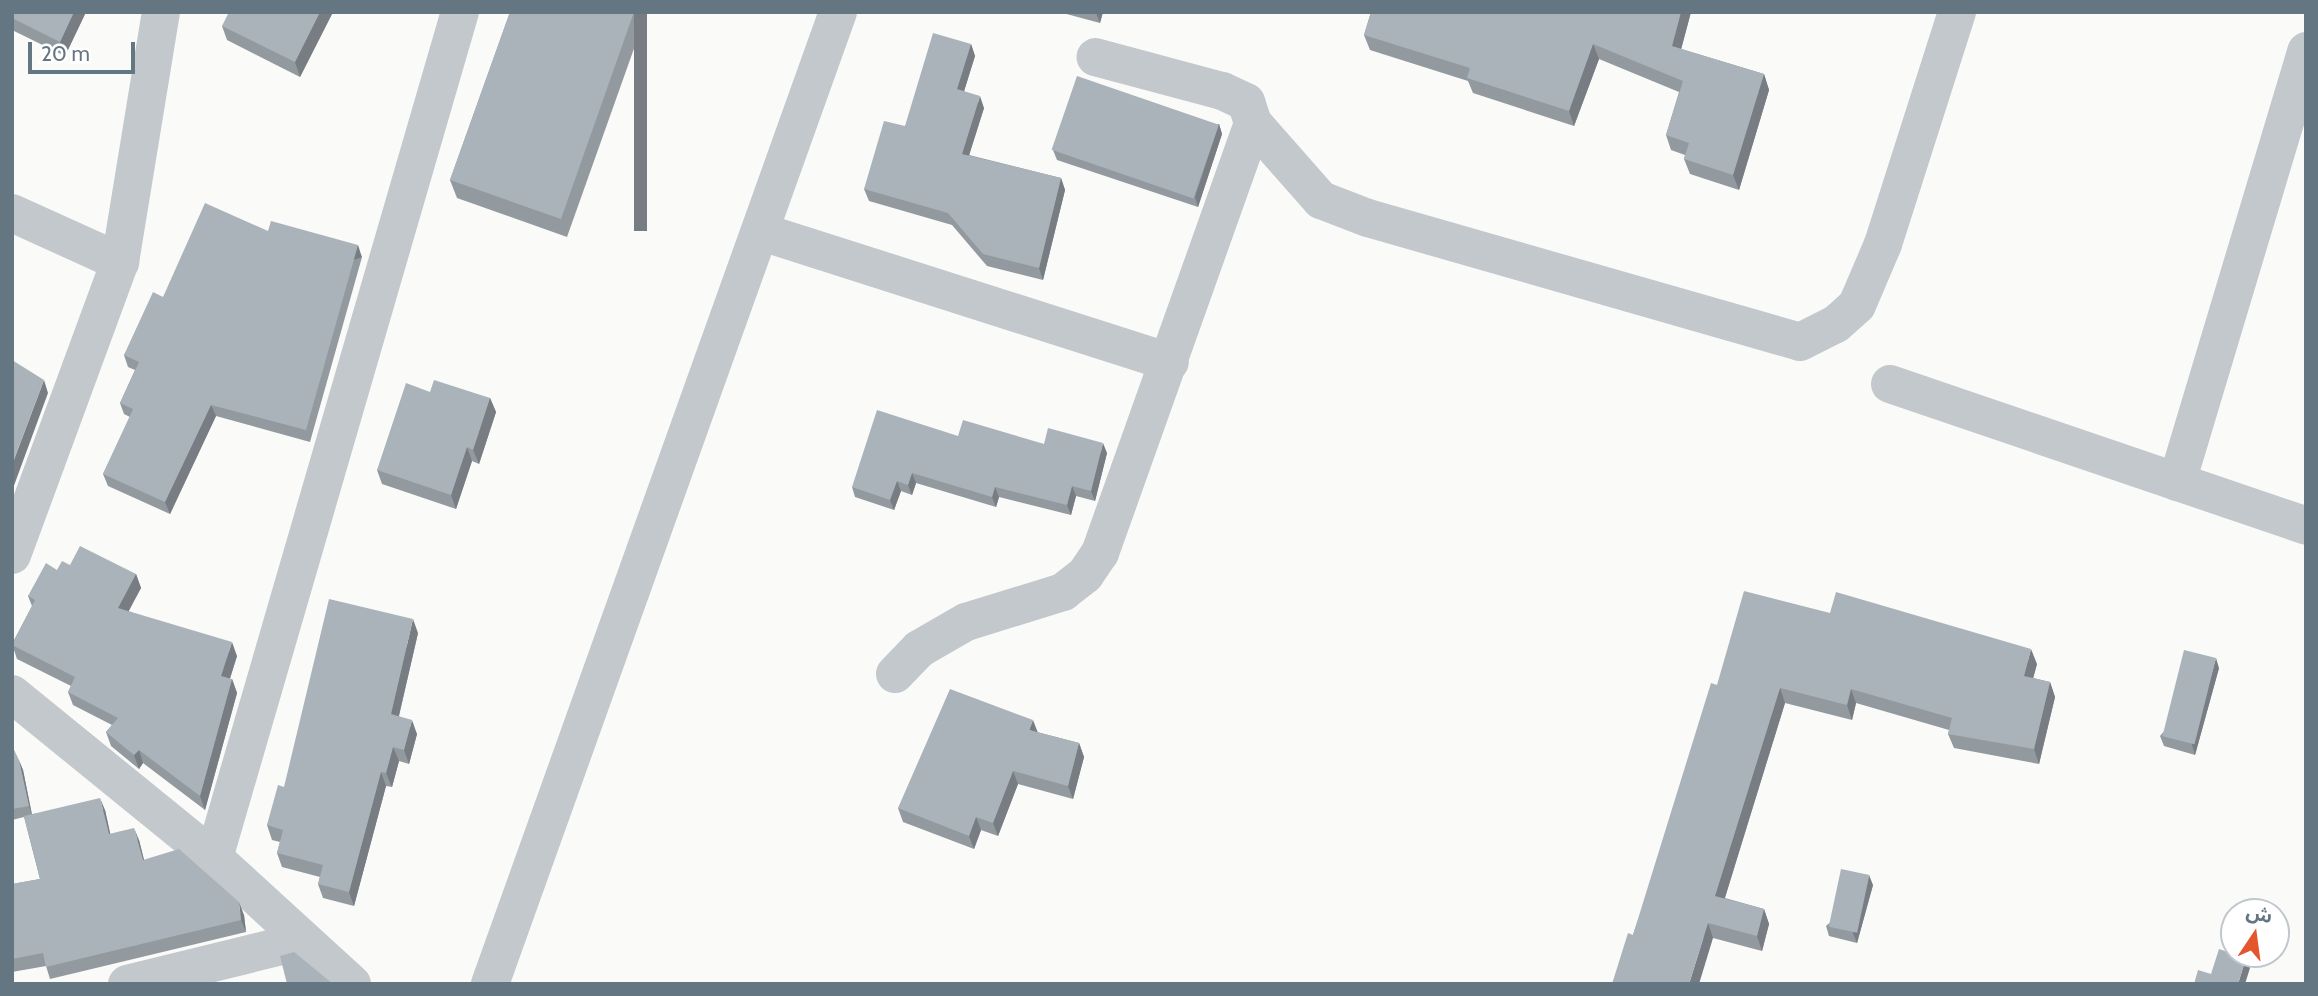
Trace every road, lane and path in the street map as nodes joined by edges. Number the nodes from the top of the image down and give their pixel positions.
1 (161, 12) edge
2 (460, 12) edge
3 (838, 12) edge
4 (1957, 12) edge
5 (2306, 51) edge
6 (1095, 57) dead end
7 (1252, 123) junction
8 (12, 213) edge
9 (762, 232) junction
10 (120, 262) junction
11 (1170, 362) junction
12 (1890, 384) dead end
13 (2177, 482) junction
14 (2306, 526) edge
15 (12, 555) edge
16 (895, 674) dead end
17 (12, 694) edge
18 (215, 858) junction
19 (303, 941) junction
20 (127, 984) edge
21 (352, 984) edge
22 (489, 984) edge

1 - 10 street
2 - 18 street
3 - 9 street
4 - 7 street
5 - 13 street
6 - 7 street
7 - 11 street
8 - 10 street
9 - 11 street
9 - 22 street
10 - 15 street
11 - 16 street
12 - 13 street
13 - 14 street
17 - 18 street
18 - 19 street
19 - 20 street
19 - 21 street

